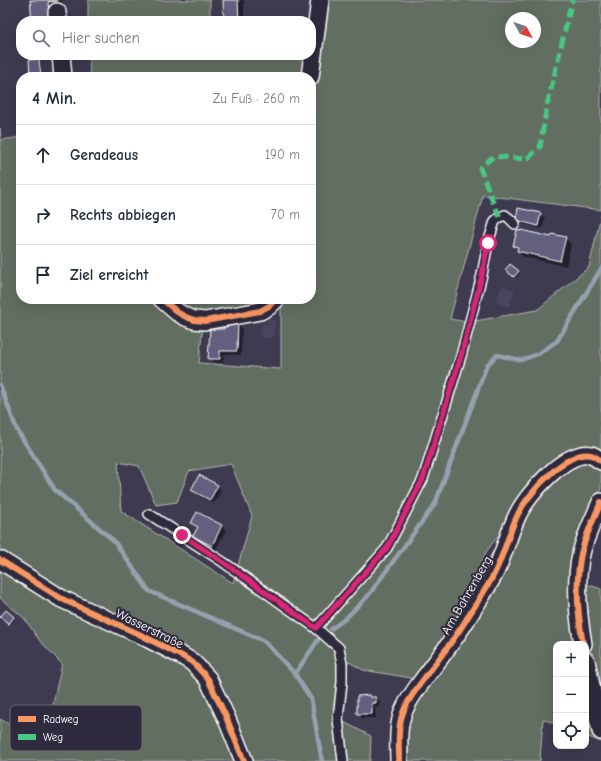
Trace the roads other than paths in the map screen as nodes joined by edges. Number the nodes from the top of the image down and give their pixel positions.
1 (320, 0) edge
2 (316, 31) edge
3 (61, 60) edge
4 (312, 60) edge
5 (63, 72) edge
6 (311, 72) edge
7 (515, 224) dead end
8 (168, 304) edge
9 (271, 304) edge
10 (601, 461) edge
11 (601, 502) edge
12 (149, 514) dead end
13 (0, 560) edge
14 (316, 628) junction
15 (583, 641) edge
16 (589, 676) edge
17 (601, 732) edge
18 (244, 761) edge
19 (343, 761) edge
20 (399, 761) edge

1 - 2 street
3 - 5 street
4 - 6 street
7 - 14 lane
8 - 9 street
10 - 20 street, Am Bahrenberg
11 - 15 street
12 - 14 lane
13 - 18 street, Wasserstraße
14 - 19 lane
16 - 17 street

